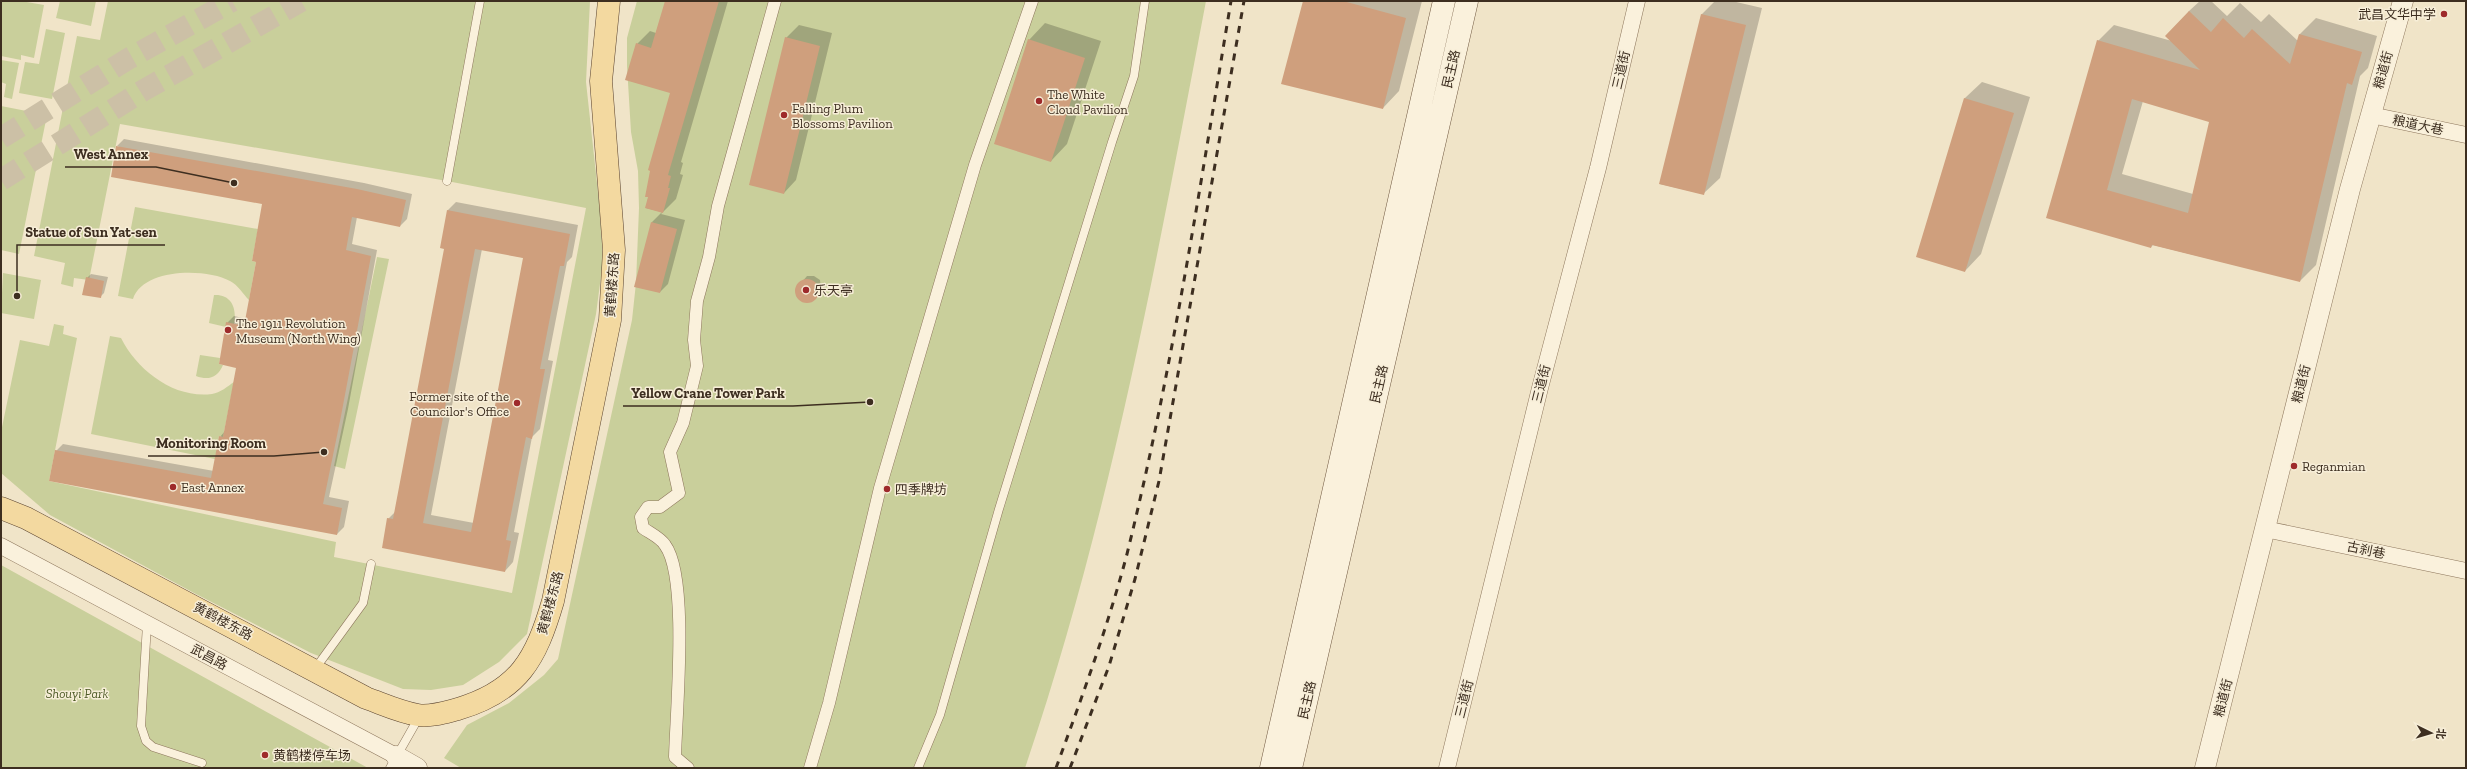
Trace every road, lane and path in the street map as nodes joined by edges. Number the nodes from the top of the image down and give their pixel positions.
1 (480, 1) edge
2 (610, 1) edge
3 (775, 1) edge
4 (1032, 1) edge
5 (1145, 1) edge
6 (1444, 1) edge
7 (1467, 1) edge
8 (1637, 1) edge
9 (2403, 1) edge
10 (2371, 114) junction
11 (2466, 135) edge
12 (447, 181) dead end
13 (1, 508) edge
14 (2265, 529) junction
15 (1, 546) edge
16 (371, 564) dead end
17 (2466, 571) edge
18 (146, 624) junction
19 (315, 670) junction
20 (420, 715) junction
21 (393, 762) edge
22 (202, 763) dead end
23 (417, 768) edge
24 (688, 768) edge
25 (810, 768) edge
26 (918, 768) edge
27 (1271, 768) edge
28 (1291, 768) edge
29 (1447, 768) edge
30 (2205, 768) edge

1 - 12 lane
2 - 20 main road, 黄鹤楼东路
3 - 24 street
4 - 25 street
5 - 26 lane
6 - 27 main road, 民主路
7 - 28 main road, 民主路
8 - 29 street, 三道街
9 - 10 street, 粮道街
10 - 11 street, 粮道大巷
10 - 14 street, 粮道街
13 - 19 main road, 黄鹤楼东路
14 - 17 street, 古刹巷
14 - 30 street, 粮道街
15 - 18 street, 武昌路
16 - 19 lane
18 - 21 street, 武昌路
18 - 22 lane
19 - 20 main road, 黄鹤楼东路
20 - 21 lane
21 - 23 street, 武昌路

